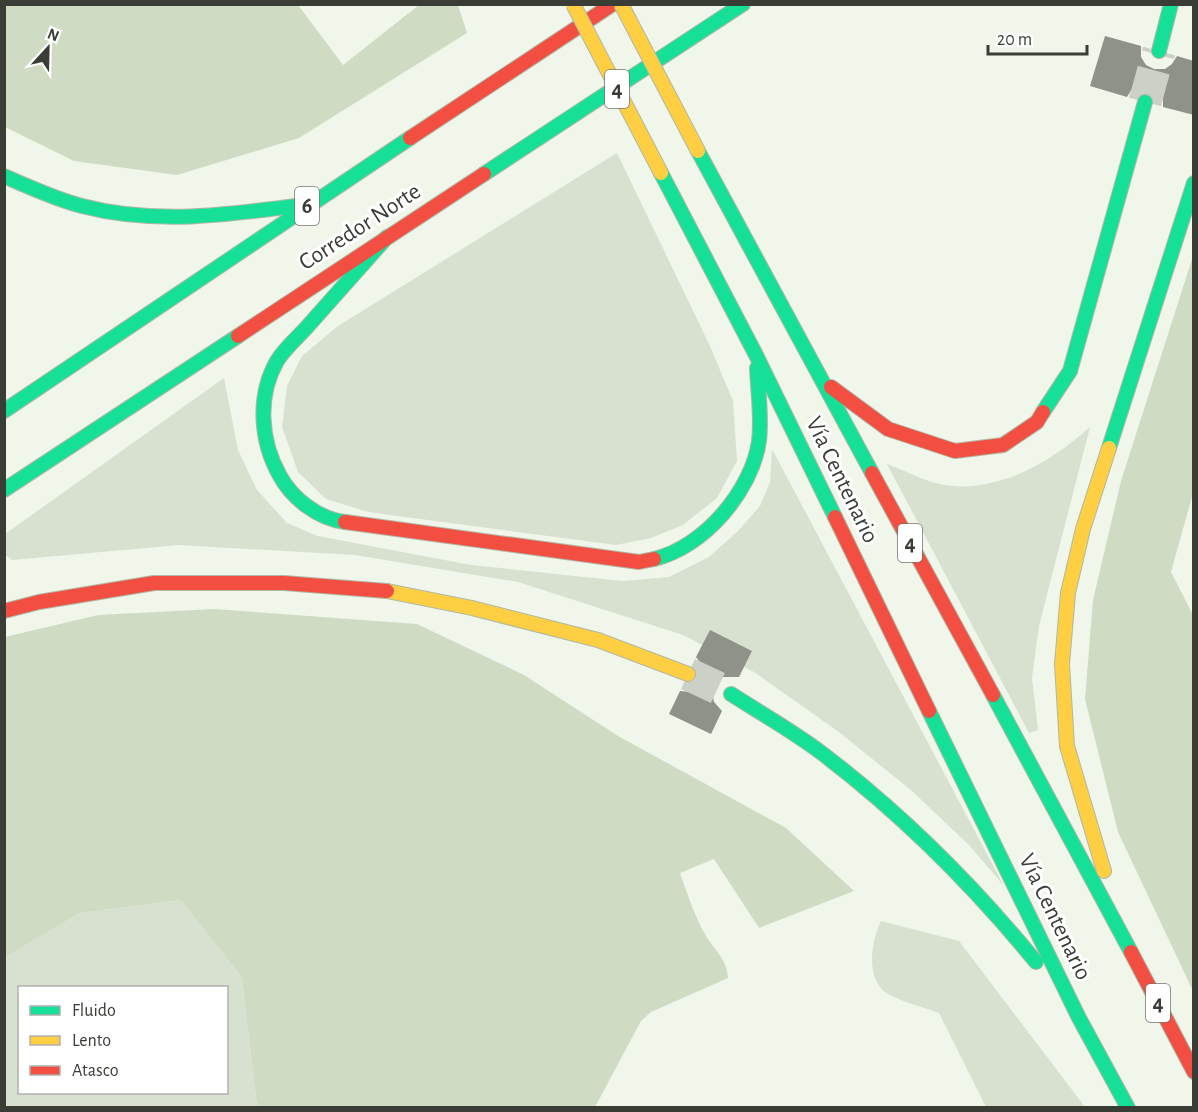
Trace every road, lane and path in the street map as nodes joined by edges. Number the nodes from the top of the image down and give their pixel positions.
1 (573, 4) edge
2 (613, 4) edge
3 (621, 4) edge
4 (743, 4) edge
5 (1172, 4) edge
6 (1159, 51) tunnel mouth
7 (1145, 102) tunnel mouth
8 (4, 176) edge
9 (1194, 183) edge
10 (310, 204) junction
11 (387, 237) junction
12 (756, 355) junction
13 (822, 380) junction
14 (4, 411) edge
15 (4, 490) edge
16 (4, 611) edge
17 (688, 674) tunnel mouth
18 (731, 694) tunnel mouth
19 (1122, 934) junction
20 (1079, 1018) junction
21 (1194, 1072) edge
22 (1128, 1107) edge

1 - 12 highway, Vía Centenario / 4, bridge
2 - 10 highway, Corredor Norte / 6
3 - 13 highway, Vía Centenario / 4, bridge
4 - 11 highway, Corredor Norte
5 - 6 highway
7 - 13 highway
8 - 10 highway
9 - 19 highway
10 - 14 highway, Corredor Norte / 6
11 - 12 highway
11 - 15 highway, Corredor Norte
12 - 20 highway, Vía Centenario / 4
13 - 19 highway, Vía Centenario / 4
16 - 17 highway
18 - 20 highway
19 - 21 highway, Vía Centenario / 4
20 - 22 highway, Vía Centenario / 4

